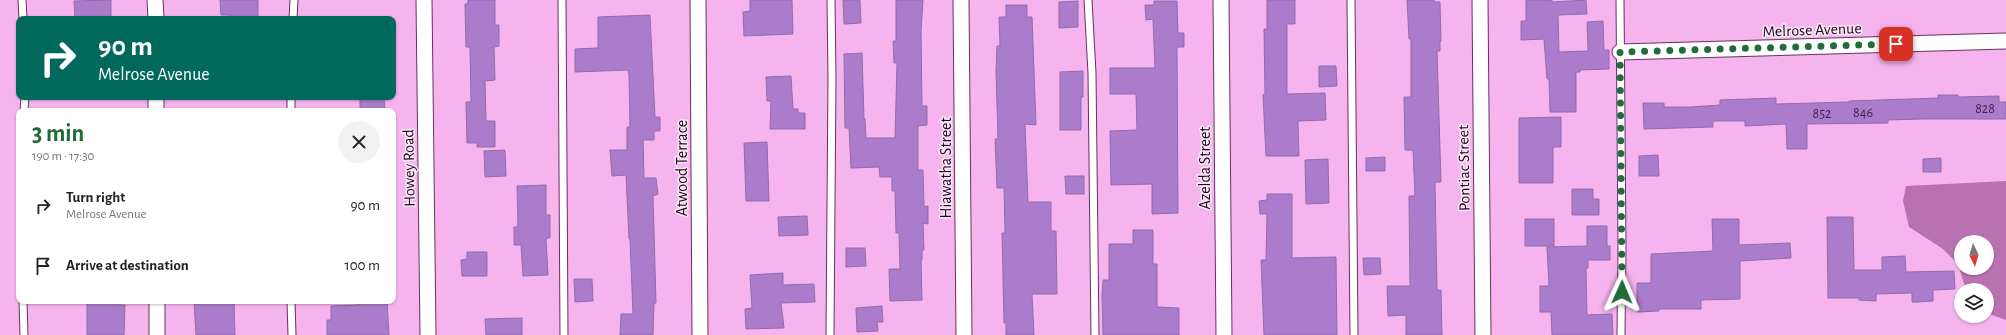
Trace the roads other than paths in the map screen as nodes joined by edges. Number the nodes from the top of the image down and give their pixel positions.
1 (22, 0) edge
2 (156, 0) edge
3 (294, 0) edge
4 (424, 0) edge
5 (562, 0) edge
6 (698, 0) edge
7 (831, 0) edge
8 (961, 0) edge
9 (1088, 0) edge
10 (1221, 0) edge
11 (1351, 0) edge
12 (1480, 0) edge
13 (1620, 0) edge
14 (23, 16) edge
15 (156, 16) edge
16 (293, 16) edge
17 (2006, 41) edge
18 (1620, 52) junction
19 (24, 304) edge
20 (157, 304) edge
21 (292, 304) edge
22 (24, 335) edge
23 (158, 335) edge
24 (292, 335) edge
25 (428, 335) edge
26 (564, 335) edge
27 (700, 335) edge
28 (830, 335) edge
29 (964, 335) edge
30 (1095, 335) edge
31 (1224, 335) edge
32 (1354, 335) edge
33 (1483, 335) edge
34 (1621, 335) edge

1 - 14 lane
2 - 15 street
3 - 16 lane
4 - 25 street, Howey Road
5 - 26 lane
6 - 27 street, Atwood Terrace
7 - 28 lane
8 - 29 street, Hiawatha Street
9 - 30 lane
10 - 31 street, Azelda Street
11 - 32 lane
12 - 33 street, Pontiac Street
13 - 18 lane
17 - 18 street, Melrose Avenue
18 - 34 lane
19 - 22 lane
20 - 23 street
21 - 24 lane

